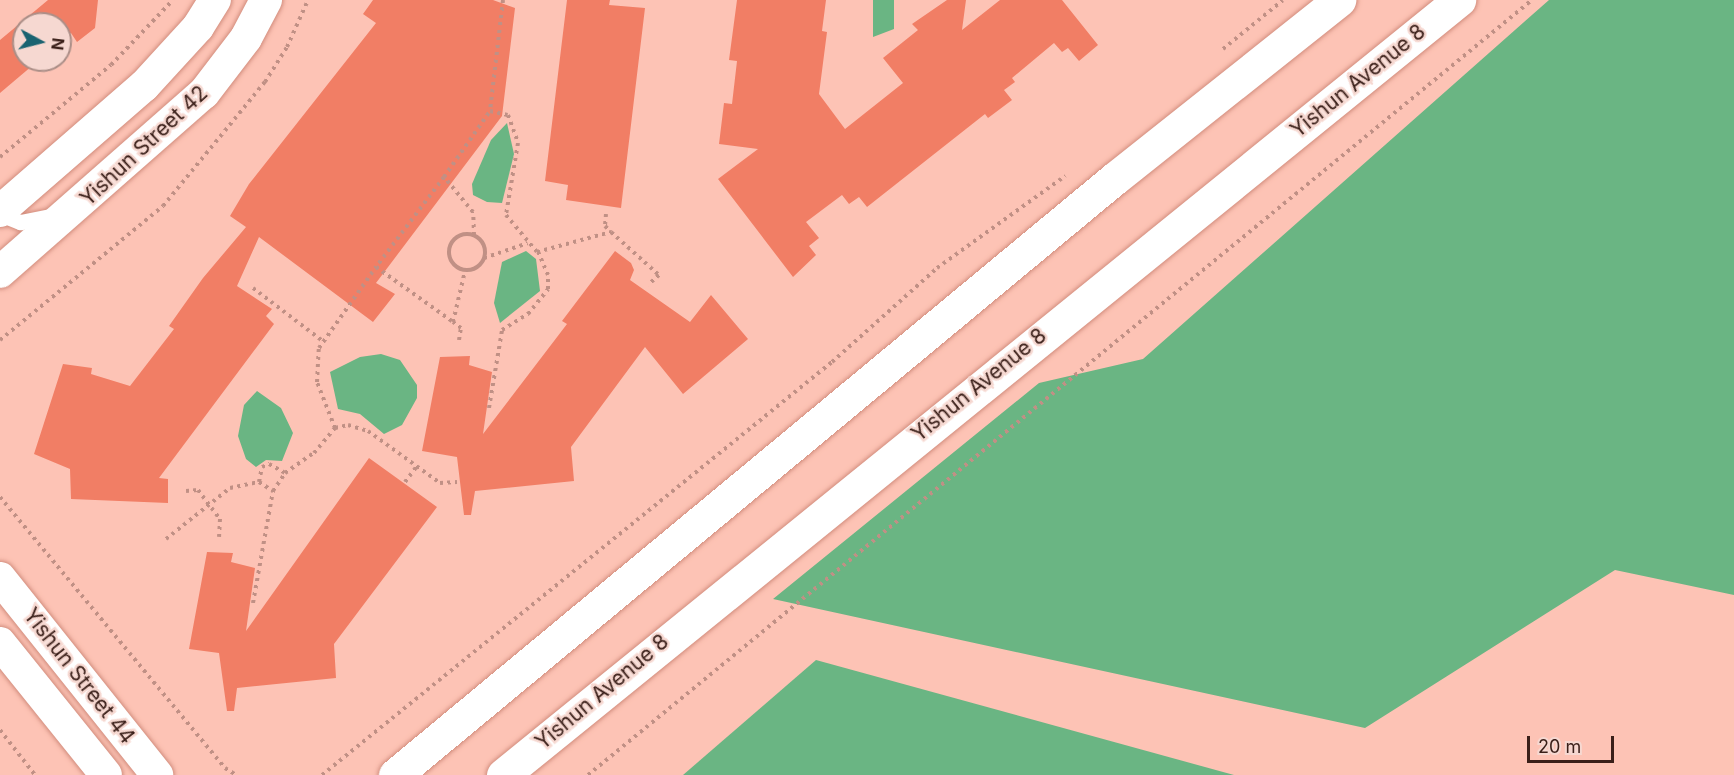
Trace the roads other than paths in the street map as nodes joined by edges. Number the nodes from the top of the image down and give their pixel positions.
1 (214, 0) edge
2 (266, 0) edge
3 (1339, 0) edge
4 (1458, 0) edge
5 (92, 195) junction
6 (0, 212) edge
7 (0, 272) edge
8 (0, 578) edge
9 (0, 643) edge
10 (106, 775) edge
11 (157, 775) edge
12 (395, 775) edge
13 (503, 775) edge

1 - 6 street, Yishun Street 42
2 - 5 street, Yishun Street 42
3 - 12 main road
4 - 13 main road, Yishun Avenue 8
5 - 6 lane
5 - 7 street, Yishun Street 42
8 - 11 street, Yishun Street 44
9 - 10 street, Yishun Street 44

